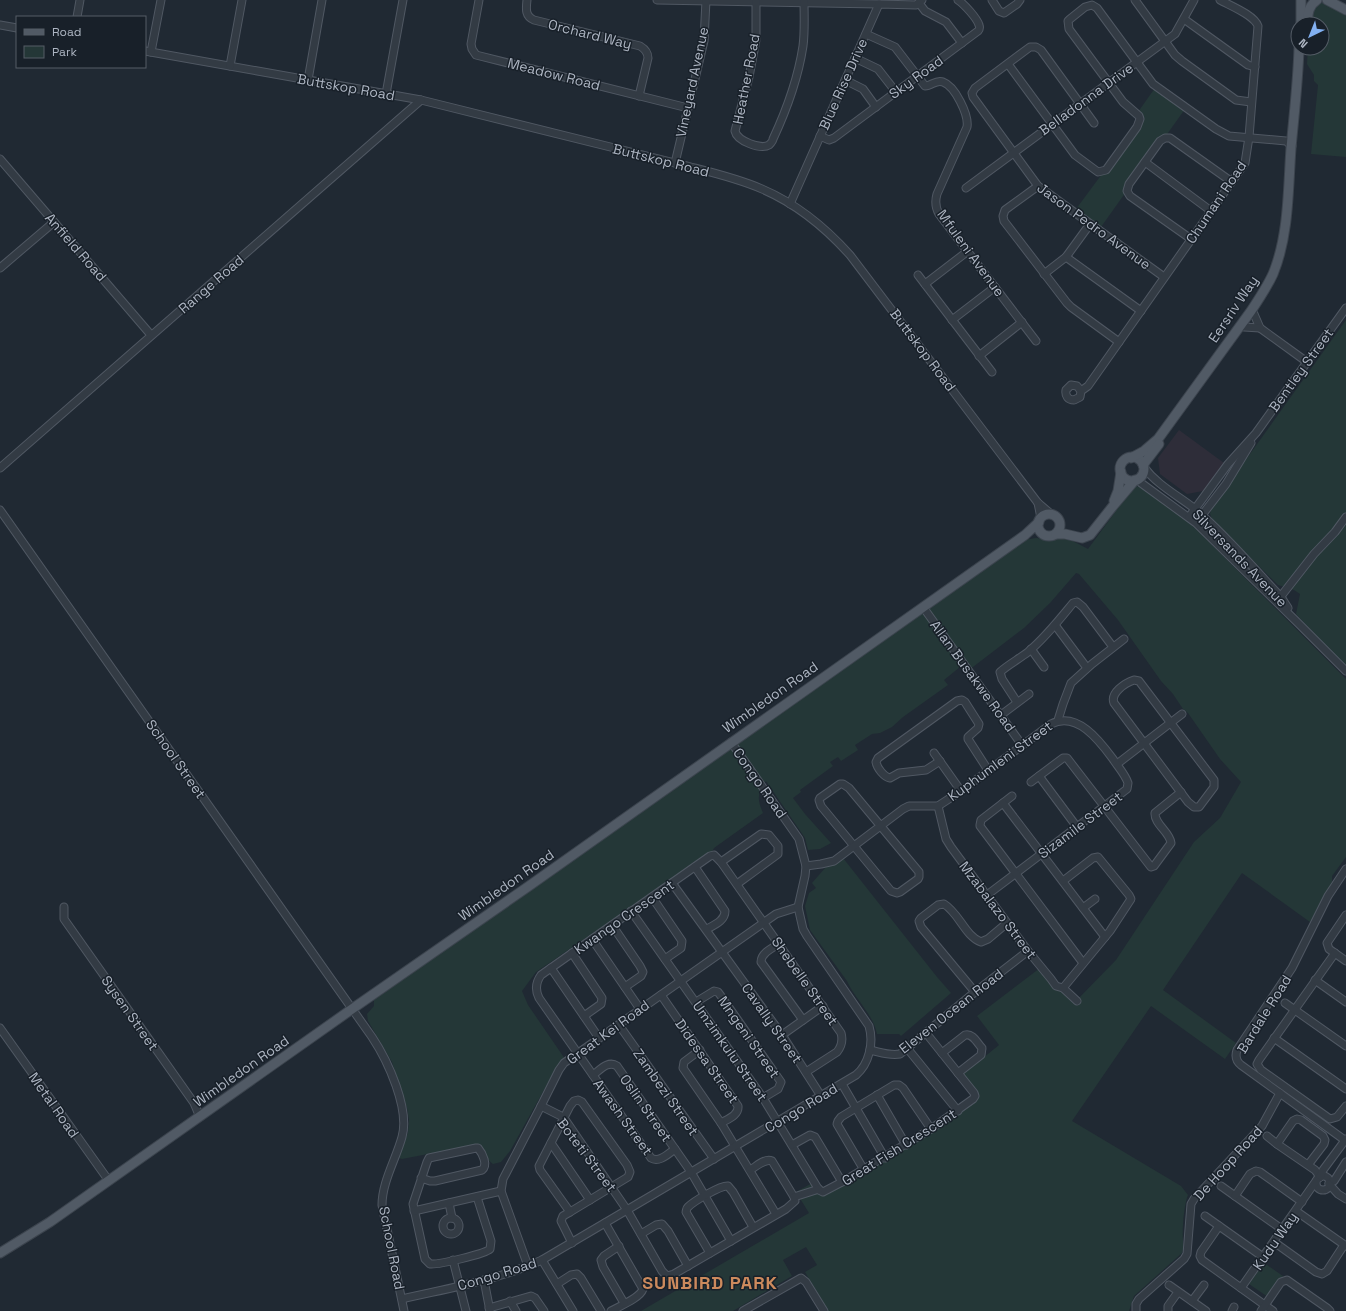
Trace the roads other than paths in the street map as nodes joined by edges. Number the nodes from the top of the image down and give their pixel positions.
1 (80, 0) edge
2 (161, 0) edge
3 (242, 0) edge
4 (322, 0) edge
5 (403, 0) edge
6 (479, 0) edge
7 (527, 0) edge
8 (657, 0) edge
9 (958, 0) edge
10 (992, 0) edge
11 (1020, 0) edge
12 (1135, 0) edge
13 (1194, 0) edge
14 (1220, 0) edge
15 (1302, 0) edge
16 (1306, 0) edge
17 (1316, 0) edge
18 (1327, 0) edge
19 (1334, 0) edge
20 (706, 1) edge
21 (756, 1) edge
22 (804, 1) edge
23 (855, 2) edge
24 (920, 2) edge
25 (879, 4) junction
26 (1346, 6) edge
27 (1346, 10) edge
28 (77, 16) edge
29 (1301, 16) edge
30 (1306, 16) edge
31 (1308, 16) edge
32 (1184, 19) junction
33 (0, 25) edge
34 (16, 28) edge
35 (866, 34) junction
36 (1166, 42) junction
37 (962, 43) junction
38 (148, 52) edge
39 (1298, 56) edge
40 (1303, 56) edge
41 (855, 58) junction
42 (1137, 62) junction
43 (1008, 64) junction
44 (230, 66) junction
45 (1255, 67) junction
46 (917, 77) junction
47 (308, 80) junction
48 (845, 80) junction
49 (1109, 83) junction
50 (896, 92) junction
51 (386, 94) junction
52 (639, 96) junction
53 (421, 100) junction
54 (1251, 102) junction
55 (1080, 104) junction
56 (876, 107) junction
57 (688, 108) junction
58 (1094, 123) dead end
59 (1052, 124) junction
60 (820, 136) junction
61 (1249, 137) junction
62 (1289, 144) junction
63 (1013, 152) junction
64 (0, 159) edge
65 (1145, 162) junction
66 (675, 163) junction
67 (1232, 182) junction
68 (1038, 186) junction
69 (966, 188) dead end
70 (790, 204) junction
71 (1211, 211) junction
72 (54, 222) junction
73 (1090, 224) junction
74 (1191, 239) junction
75 (968, 251) junction
76 (1066, 257) junction
77 (0, 268) edge
78 (1044, 274) junction
79 (918, 275) dead end
80 (1164, 277) junction
81 (925, 284) junction
82 (995, 287) junction
83 (1346, 308) edge
84 (1141, 310) junction
85 (1254, 314) junction
86 (952, 320) junction
87 (1022, 322) junction
88 (1244, 327) junction
89 (1260, 328) junction
90 (151, 336) junction
91 (1036, 340) dead end
92 (1119, 342) junction
93 (979, 356) junction
94 (1307, 362) junction
95 (992, 372) dead end
96 (1081, 391) dead end
97 (1256, 433) junction
98 (1131, 458) junction
99 (1228, 464) junction
100 (1143, 466) junction
101 (0, 468) edge
102 (1235, 469) junction
103 (1121, 472) junction
104 (1136, 480) junction
105 (1038, 503) junction
106 (1113, 506) junction
107 (1195, 509) junction
108 (0, 510) edge
109 (1051, 514) junction
110 (1202, 516) junction
111 (1189, 517) junction
112 (1346, 517) edge
113 (1040, 520) junction
114 (1060, 523) junction
115 (1196, 523) junction
116 (1044, 534) junction
117 (1056, 534) junction
118 (1025, 535) junction
119 (1076, 536) junction
120 (1279, 599) junction
121 (923, 607) junction
122 (1055, 625) junction
123 (1124, 639) dead end
124 (1113, 647) junction
125 (1030, 649) junction
126 (1044, 667) dead end
127 (1088, 668) junction
128 (1346, 671) edge
129 (1029, 694) dead end
130 (1017, 702) junction
131 (1182, 714) dead end
132 (1001, 715) junction
133 (1058, 720) junction
134 (1171, 723) junction
135 (731, 742) junction
136 (1145, 743) junction
137 (1022, 745) junction
138 (934, 753) dead end
139 (940, 761) junction
140 (1116, 764) junction
141 (988, 770) junction
142 (1039, 776) junction
143 (1031, 782) dead end
144 (961, 791) junction
145 (1182, 792) junction
146 (1012, 796) dead end
147 (1004, 803) junction
148 (938, 806) junction
149 (1104, 807) junction
150 (880, 826) junction
151 (1077, 827) junction
152 (854, 847) junction
153 (1042, 854) junction
154 (721, 862) junction
155 (806, 866) junction
156 (695, 867) junction
157 (1346, 869) edge
158 (1015, 874) junction
159 (1063, 881) junction
160 (672, 883) junction
161 (737, 884) junction
162 (987, 895) junction
163 (652, 897) junction
164 (1095, 899) dead end
165 (798, 906) junction
166 (64, 907) dead end
167 (1083, 908) junction
168 (631, 912) junction
169 (1345, 918) edge
170 (763, 922) junction
171 (1007, 923) junction
172 (612, 925) junction
173 (707, 930) junction
174 (1105, 937) junction
175 (592, 940) junction
176 (778, 944) junction
177 (722, 951) junction
178 (1028, 951) junction
179 (1335, 953) junction
180 (572, 954) junction
181 (665, 959) junction
182 (1346, 961) edge
183 (1083, 964) junction
184 (551, 968) junction
185 (1315, 980) junction
186 (680, 981) junction
187 (625, 987) junction
188 (1063, 988) junction
189 (975, 992) junction
190 (661, 995) junction
191 (1077, 1001) dead end
192 (696, 1002) junction
193 (1346, 1002) edge
194 (1285, 1003) dead end
195 (823, 1006) junction
196 (352, 1009) junction
197 (640, 1009) junction
198 (1294, 1009) junction
199 (584, 1016) junction
200 (803, 1020) junction
201 (618, 1025) junction
202 (0, 1028) edge
203 (926, 1033) junction
204 (782, 1035) junction
205 (599, 1038) junction
206 (1274, 1038) junction
207 (1346, 1046) edge
208 (907, 1048) junction
209 (700, 1050) junction
210 (870, 1050) junction
211 (578, 1053) junction
212 (942, 1053) junction
213 (806, 1072) junction
214 (958, 1073) junction
215 (593, 1075) junction
216 (842, 1084) junction
217 (1346, 1089) edge
218 (1280, 1093) junction
219 (877, 1095) junction
220 (821, 1096) junction
221 (763, 1098) junction
222 (541, 1106) junction
223 (1346, 1106) edge
224 (855, 1108) junction
225 (958, 1111) junction
226 (200, 1117) junction
227 (564, 1118) junction
228 (778, 1121) junction
229 (722, 1123) junction
230 (931, 1129) junction
231 (1267, 1136) dead end
232 (1346, 1140) edge
233 (551, 1143) junction
234 (1277, 1144) junction
235 (792, 1145) junction
236 (906, 1145) junction
237 (736, 1146) junction
238 (675, 1149) junction
239 (885, 1158) junction
240 (714, 1159) junction
241 (1346, 1162) edge
242 (1308, 1166) junction
243 (750, 1170) junction
244 (864, 1170) junction
245 (691, 1172) junction
246 (421, 1178) junction
247 (1323, 1179) junction
248 (109, 1181) junction
249 (842, 1182) junction
250 (1221, 1186) dead end
251 (612, 1187) junction
252 (819, 1189) junction
253 (501, 1191) junction
254 (477, 1196) junction
255 (704, 1196) junction
256 (1235, 1196) junction
257 (794, 1197) junction
258 (1346, 1199) edge
259 (590, 1200) junction
260 (1302, 1202) junction
261 (449, 1203) junction
262 (627, 1210) junction
263 (414, 1211) junction
264 (1296, 1211) junction
265 (570, 1212) junction
266 (776, 1214) junction
267 (1205, 1216) dead end
268 (452, 1218) dead end
269 (605, 1223) junction
270 (1219, 1226) junction
271 (753, 1227) junction
272 (1283, 1230) junction
273 (641, 1234) junction
274 (731, 1241) junction
275 (1274, 1242) junction
276 (572, 1243) junction
277 (619, 1246) junction
278 (1345, 1246) edge
279 (0, 1253) edge
280 (710, 1253) junction
281 (1263, 1257) junction
282 (453, 1260) junction
283 (542, 1260) junction
284 (528, 1266) junction
285 (688, 1266) junction
286 (484, 1280) junction
287 (557, 1284) junction
288 (1169, 1285) dead end
289 (1204, 1285) dead end
290 (460, 1286) junction
291 (1241, 1288) junction
292 (1178, 1292) junction
293 (402, 1299) junction
294 (510, 1301) junction
295 (1192, 1302) junction
296 (624, 1303) junction
297 (756, 1308) edge
298 (1263, 1308) edge
299 (490, 1310) edge
300 (1203, 1310) edge
301 (404, 1311) edge
302 (466, 1311) edge
303 (516, 1311) edge
304 (544, 1311) edge
305 (573, 1311) edge
306 (601, 1311) edge
307 (611, 1311) edge
308 (743, 1311) edge
309 (824, 1311) edge
310 (1136, 1311) edge
311 (1168, 1311) edge
312 (1273, 1311) edge
313 (1330, 1311) edge

1 - 28 street
2 - 38 street
3 - 44 street
4 - 47 street
5 - 51 street
6 - 52 street, Meadow Road
7 - 52 street, Orchard Way
8 - 20 street
9 - 37 street, Sky Road
10 - 11 street
12 - 36 street
13 - 32 street, Belladonna Drive
14 - 45 street, Chumani Road
15 - 29 main road
16 - 30 main road
17 - 31 main road
18 - 27 main road
19 - 26 street
20 - 21 street
20 - 57 street, Vineyard Avenue
21 - 22 street
21 - 22 street, Heather Road
22 - 23 street
23 - 25 street
24 - 25 street
24 - 37 street
25 - 35 street, Blue Rise Drive
32 - 36 street, Belladonna Drive
32 - 45 street
33 - 34 street
35 - 41 street, Blue Rise Drive
35 - 46 street
36 - 42 street, Belladonna Drive
36 - 54 street
37 - 46 street, Sky Road
38 - 44 street, Buttskop Road
39 - 62 main road, Eersriv Way
40 - 85 main road, Eersriv Way
41 - 48 street, Blue Rise Drive
41 - 50 street
42 - 49 street, Belladonna Drive
42 - 49 street
42 - 61 street
43 - 55 street
43 - 59 street
43 - 63 street, Jason Pedro Avenue
44 - 47 street, Buttskop Road
45 - 54 street, Chumani Road
46 - 50 street, Sky Road
46 - 75 street, Mfuleni Avenue
47 - 51 street, Buttskop Road
48 - 56 street
48 - 60 street, Blue Rise Drive
49 - 55 street, Belladonna Drive
49 - 59 street
50 - 56 street, Sky Road
51 - 53 street, Buttskop Road
52 - 57 street, Meadow Road
53 - 66 street, Buttskop Road
53 - 90 street, Range Road
54 - 61 street, Chumani Road
55 - 58 street
55 - 59 street, Belladonna Drive
56 - 60 street, Sky Road
57 - 66 street, Vineyard Avenue
59 - 63 street, Belladonna Drive
60 - 70 street, Blue Rise Drive
61 - 62 street
61 - 67 street, Chumani Road
62 - 98 main road, Eersriv Way
63 - 68 street, Jason Pedro Avenue
63 - 69 street, Belladonna Drive
64 - 72 street, Anfield Road
65 - 67 street
65 - 71 street
65 - 74 street
66 - 70 street, Buttskop Road
67 - 71 street, Chumani Road
68 - 73 street, Jason Pedro Avenue
68 - 78 street
70 - 105 street, Buttskop Road
71 - 74 street, Chumani Road
72 - 77 street
72 - 90 street, Anfield Road
73 - 76 street
73 - 80 street, Jason Pedro Avenue
74 - 80 street, Chumani Road
75 - 81 street
75 - 82 street, Mfuleni Avenue
76 - 78 street
76 - 84 street
78 - 92 street
79 - 81 street
80 - 84 street, Chumani Road
81 - 86 street
82 - 86 street
82 - 87 street, Mfuleni Avenue
83 - 94 street, Bentley Street
84 - 92 street, Chumani Road
85 - 88 main road, Eersriv Way
85 - 89 street
86 - 93 street
87 - 91 street, Mfuleni Avenue
87 - 93 street
88 - 89 street
88 - 100 main road, Eersriv Way
89 - 94 street
90 - 101 street, Range Road
92 - 96 street, Chumani Road
93 - 95 street
94 - 97 street, Bentley Street
97 - 99 street, Bentley Street
97 - 102 street, Bentley Street
98 - 100 main road
98 - 103 main road
99 - 102 street
99 - 107 street, Bentley Street
100 - 104 main road
100 - 107 street, Silversands Avenue
102 - 110 street, Bentley Street
103 - 104 main road
103 - 106 main road
104 - 106 main road
104 - 111 street, Silversands Avenue
105 - 109 street, Buttskop Road
105 - 113 street, Buttskop Road
106 - 119 main road
107 - 110 street, Silversands Avenue
107 - 111 street, Bentley Street
108 - 196 street, School Street
109 - 113 main road
109 - 114 main road
110 - 115 street, Bentley Street
110 - 120 street, Silversands Avenue
111 - 115 street, Silversands Avenue
112 - 120 street
113 - 116 main road
113 - 118 main road, Wimbledon Road
114 - 117 main road
114 - 119 main road
115 - 120 street, Silversands Avenue
116 - 117 main road
116 - 118 main road
117 - 119 main road
118 - 121 main road, Wimbledon Road
120 - 128 street, Silversands Avenue
121 - 132 street, Allan Busakwe Road
121 - 135 main road, Wimbledon Road
122 - 124 street
122 - 125 street
122 - 127 street
123 - 124 street, Kuphumleni Street
124 - 127 street, Kuphumleni Street
125 - 126 street
125 - 130 street
127 - 133 street, Kuphumleni Street
129 - 130 street
130 - 132 street
131 - 134 street
132 - 137 street, Allan Busakwe Road
133 - 137 street, Kuphumleni Street
133 - 140 street, Sizamile Street
134 - 136 street
134 - 136 street
134 - 145 street
135 - 155 street, Congo Road
135 - 196 main road, Wimbledon Road
136 - 140 street
136 - 145 street
137 - 141 street, Kuphumleni Street
138 - 139 street
139 - 141 street
139 - 144 street
140 - 149 street, Sizamile Street
141 - 144 street, Kuphumleni Street
142 - 143 street
142 - 149 street
142 - 151 street
144 - 148 street, Kuphumleni Street
145 - 149 street
146 - 147 street
147 - 153 street
147 - 158 street
148 - 150 street, Kuphumleni Street
148 - 162 street, Mzabalazo Street
149 - 151 street, Sizamile Street
150 - 152 street, Kuphumleni Street
150 - 152 street
150 - 152 street
151 - 153 street, Sizamile Street
152 - 155 street, Kuphumleni Street
153 - 158 street, Sizamile Street
153 - 159 street
154 - 156 street, Kwango Crescent
154 - 161 street
154 - 161 street
155 - 165 street, Congo Road
156 - 160 street, Kwango Crescent
156 - 173 street
157 - 218 street, Bardale Road
158 - 162 street, Sizamile Street
158 - 183 street
159 - 167 street
159 - 174 street
160 - 163 street, Kwango Crescent
160 - 173 street, Cavally Street
161 - 170 street
162 - 171 street, Mzabalazo Street
163 - 168 street, Kwango Crescent
163 - 181 street
164 - 167 street
165 - 170 street, Great Kei Road
165 - 210 street, Congo Road
166 - 226 street, Sysen Street
167 - 174 street
168 - 172 street, Kwango Crescent
168 - 181 street, Umzimkulu Street
169 - 179 street
170 - 176 street, Shebelle Street
170 - 177 street, Great Kei Road
171 - 178 street, Mzabalazo Street
171 - 189 street
172 - 175 street, Kwango Crescent
172 - 187 street
173 - 177 street, Cavally Street
174 - 183 street
175 - 180 street, Kwango Crescent
175 - 187 street
176 - 195 street, Shebelle Street
176 - 200 street
177 - 186 street, Great Kei Road
177 - 204 street, Cavally Street
178 - 188 street, Mzabalazo Street
178 - 189 street, Eleven Ocean Road
179 - 182 street
179 - 185 street
180 - 184 street, Kwango Crescent
180 - 199 street
181 - 186 street, Umzimkulu Street
183 - 188 street
184 - 199 street
184 - 211 street, Kwango Crescent
185 - 193 street
185 - 198 street
186 - 190 street, Great Kei Road
186 - 192 street, Umzimkulu Street
187 - 197 street
188 - 191 street, Mzabalazo Street
189 - 203 street, Eleven Ocean Road
190 - 197 street, Great Kei Road
190 - 209 street, Didessa Street
192 - 221 street, Umzimkulu Street
192 - 221 street, Mngeni Street
194 - 198 street
195 - 200 street
195 - 213 street, Shebelle Street
196 - 226 main road, Wimbledon Road
196 - 293 street, School Road
197 - 201 street, Great Kei Road
198 - 206 street
198 - 207 street
199 - 205 street
200 - 204 street
201 - 205 street, Great Kei Road
201 - 240 street, Zambezi Street
202 - 248 street, Metal Road
203 - 208 street, Eleven Ocean Road
203 - 212 street, Great Fish Crescent
204 - 213 street, Cavally Street
205 - 211 street, Great Kei Road
206 - 217 street
206 - 223 street
208 - 210 street, Eleven Ocean Road
208 - 225 street
209 - 229 street, Didessa Street
209 - 229 street
210 - 216 street, Congo Road
211 - 215 street, Awash Street
211 - 222 street, Great Kei Road
212 - 214 street, Great Fish Crescent
212 - 214 street
213 - 220 street, Cavally Street
214 - 225 street, Great Fish Crescent
215 - 238 street, Oslin Street
215 - 238 street, Awash Street
216 - 220 street, Congo Road
216 - 224 street
218 - 232 street, Bardale Road
218 - 310 street, De Hoop Road
219 - 224 street
219 - 230 street
219 - 236 street
220 - 228 street, Congo Road
221 - 228 street, Umzimkulu Street
222 - 227 street, Boteti Street
222 - 253 street, Great Kei Road
224 - 239 street
224 - 244 street
225 - 230 street, Great Fish Crescent
226 - 248 main road, Wimbledon Road
227 - 233 street
227 - 251 street, Boteti Street
227 - 251 street
228 - 235 street
228 - 237 street, Congo Road
229 - 237 street
230 - 236 street, Great Fish Crescent
231 - 234 street
232 - 247 street, Kudu Way
233 - 259 street
233 - 265 street
234 - 242 street
234 - 242 street
235 - 249 street
235 - 252 street
236 - 239 street, Great Fish Crescent
237 - 240 street, Congo Road
237 - 243 street
238 - 245 street, Oslin Street
239 - 244 street, Great Fish Crescent
240 - 245 street, Congo Road
241 - 247 street
242 - 247 street
243 - 257 street
243 - 266 street
244 - 249 street, Great Fish Crescent
245 - 255 street, Oslin Street
245 - 262 street, Congo Road
246 - 246 street
246 - 263 street
247 - 258 street
247 - 260 street, Kudu Way
248 - 279 main road, Wimbledon Road
249 - 252 street, Great Fish Crescent
250 - 256 street
251 - 259 street
251 - 262 street, Boteti Street
252 - 257 street
253 - 254 street
253 - 284 street
254 - 261 street
254 - 282 street
255 - 271 street
255 - 274 street, Oslin Street
255 - 280 street
256 - 260 street
256 - 272 street
257 - 266 street
259 - 265 street
260 - 264 street, Kudu Way
261 - 263 street
261 - 268 street
262 - 269 street, Congo Road
262 - 273 street, Boteti Street
263 - 282 street
264 - 272 street, Kudu Way
264 - 278 street
265 - 276 street
266 - 271 street
267 - 270 street
269 - 276 street, Congo Road
269 - 277 street
270 - 281 street
270 - 291 street
271 - 274 street
272 - 275 street, Kudu Way
273 - 285 street, Boteti Street
273 - 285 street
274 - 280 street
275 - 278 street
275 - 281 street, Kudu Way
276 - 283 street, Congo Road
277 - 296 street
277 - 296 street
280 - 285 street
281 - 291 street, Kudu Way
282 - 290 street
283 - 284 street, Congo Road
283 - 287 street
284 - 286 street, Congo Road
286 - 290 street, Congo Road
286 - 299 street
287 - 305 street
287 - 306 street
288 - 292 street
289 - 295 street
290 - 293 street, Congo Road
290 - 302 street
291 - 298 street
292 - 295 street
292 - 311 street
293 - 301 street, School Road
294 - 299 street
294 - 303 street
294 - 304 street
295 - 300 street
296 - 307 street
297 - 308 street
297 - 309 street
298 - 312 street
298 - 313 street

